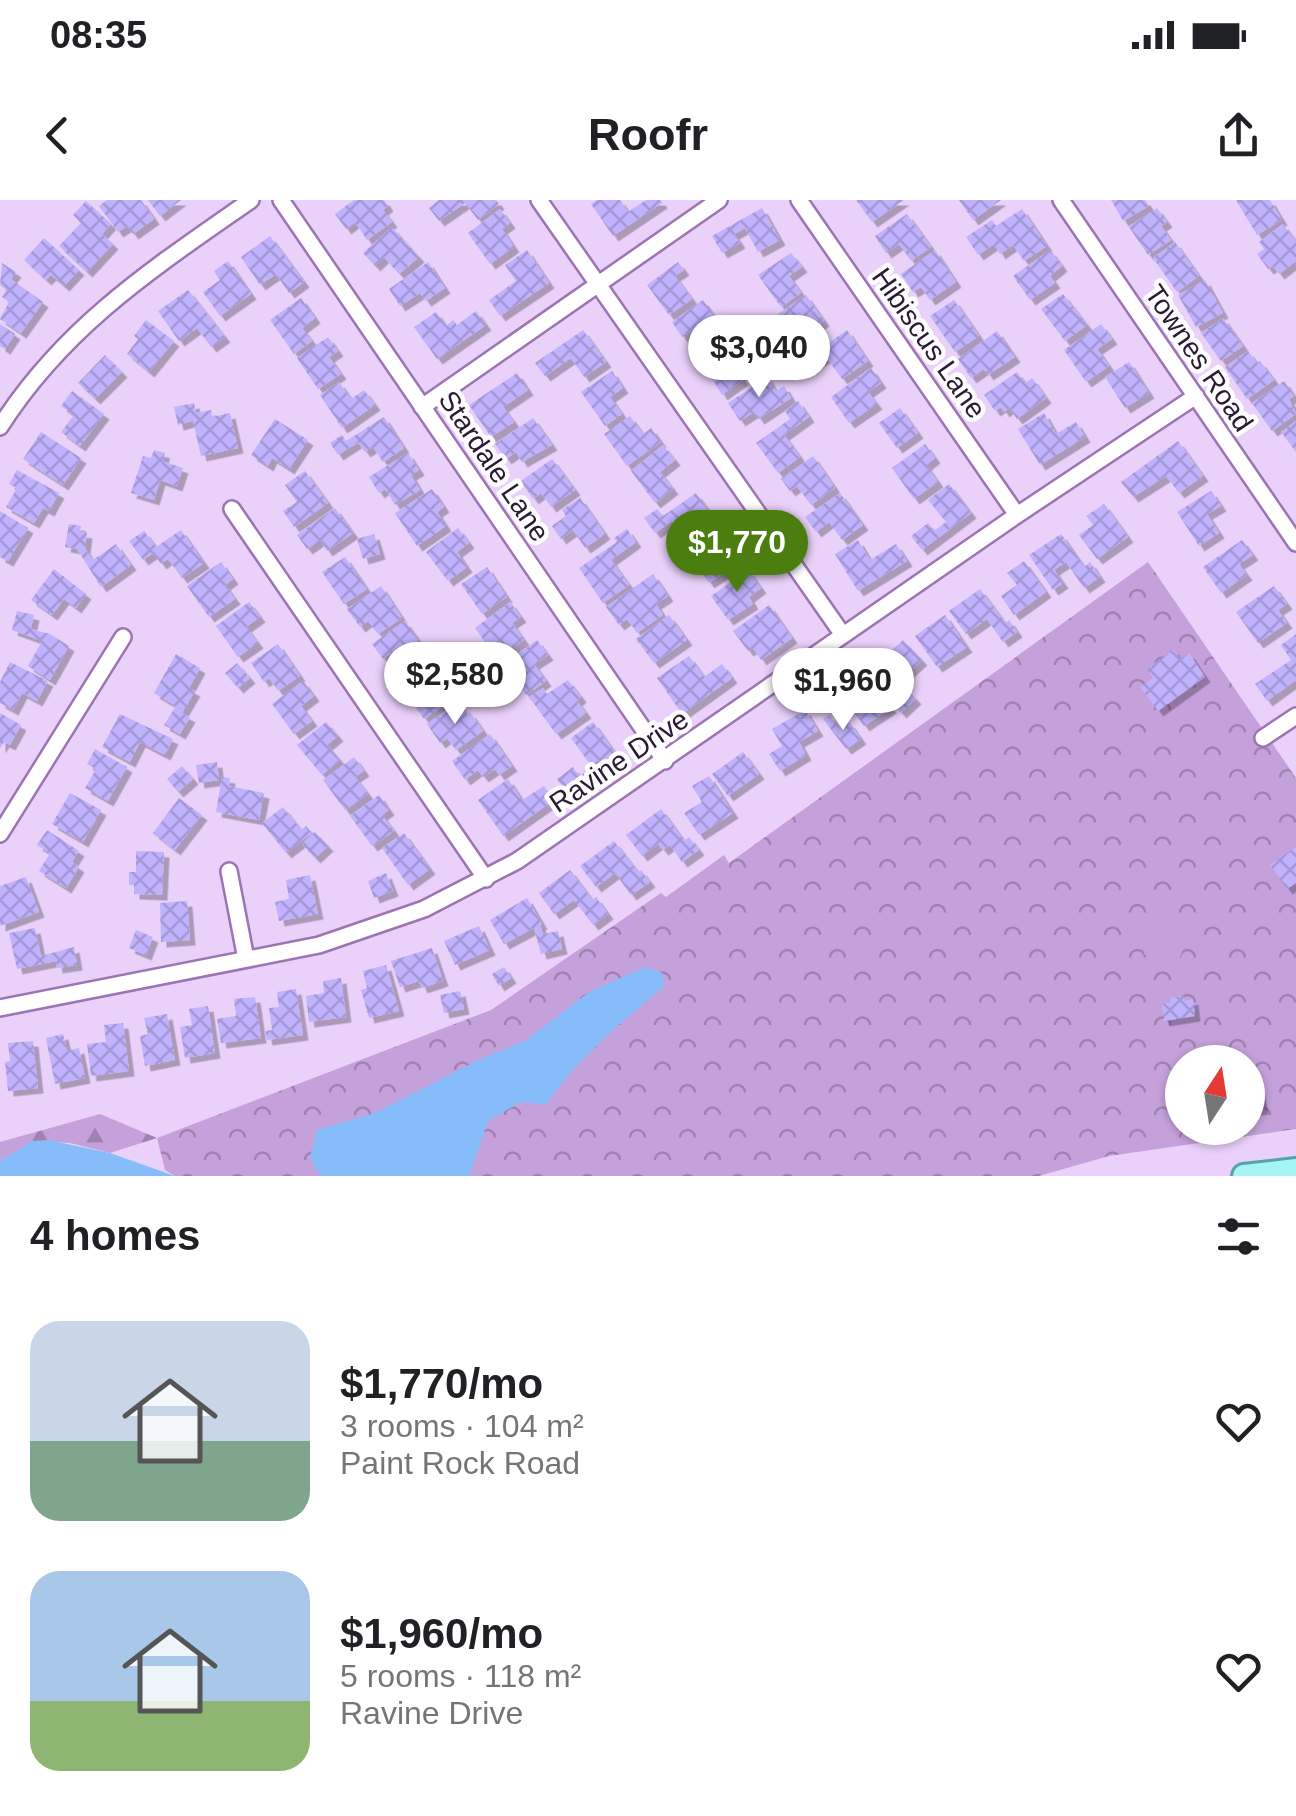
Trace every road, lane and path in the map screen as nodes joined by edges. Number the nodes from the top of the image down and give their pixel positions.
1 (251, 200) edge
2 (281, 200) edge
3 (540, 200) edge
4 (719, 200) edge
5 (799, 200) edge
6 (1061, 200) edge
7 (597, 283) junction
8 (1196, 396) junction
9 (422, 407) junction
10 (0, 426) edge
11 (232, 509) dead end
12 (1018, 515) junction
13 (1296, 544) edge
14 (843, 635) junction
15 (123, 637) dead end
16 (1296, 716) edge
17 (1263, 738) dead end
18 (666, 761) junction
19 (0, 834) edge
20 (229, 870) dead end
21 (486, 879) junction
22 (246, 959) junction
23 (0, 1008) edge
24 (1296, 1170) edge
25 (1244, 1176) edge

1 - 10 street
2 - 9 street, Stardale Lane
3 - 7 street
4 - 7 street
5 - 12 street, Hibiscus Lane
6 - 8 street, Townes Road
7 - 9 street
7 - 14 street
8 - 12 street, Ravine Drive
8 - 13 street, Townes Road
9 - 18 street, Stardale Lane
11 - 21 street
12 - 14 street, Ravine Drive
14 - 18 street, Ravine Drive
15 - 19 street
16 - 17 street
18 - 21 street, Ravine Drive
20 - 22 street
21 - 22 street, Ravine Drive
22 - 23 street, Ravine Drive
24 - 25 main road

